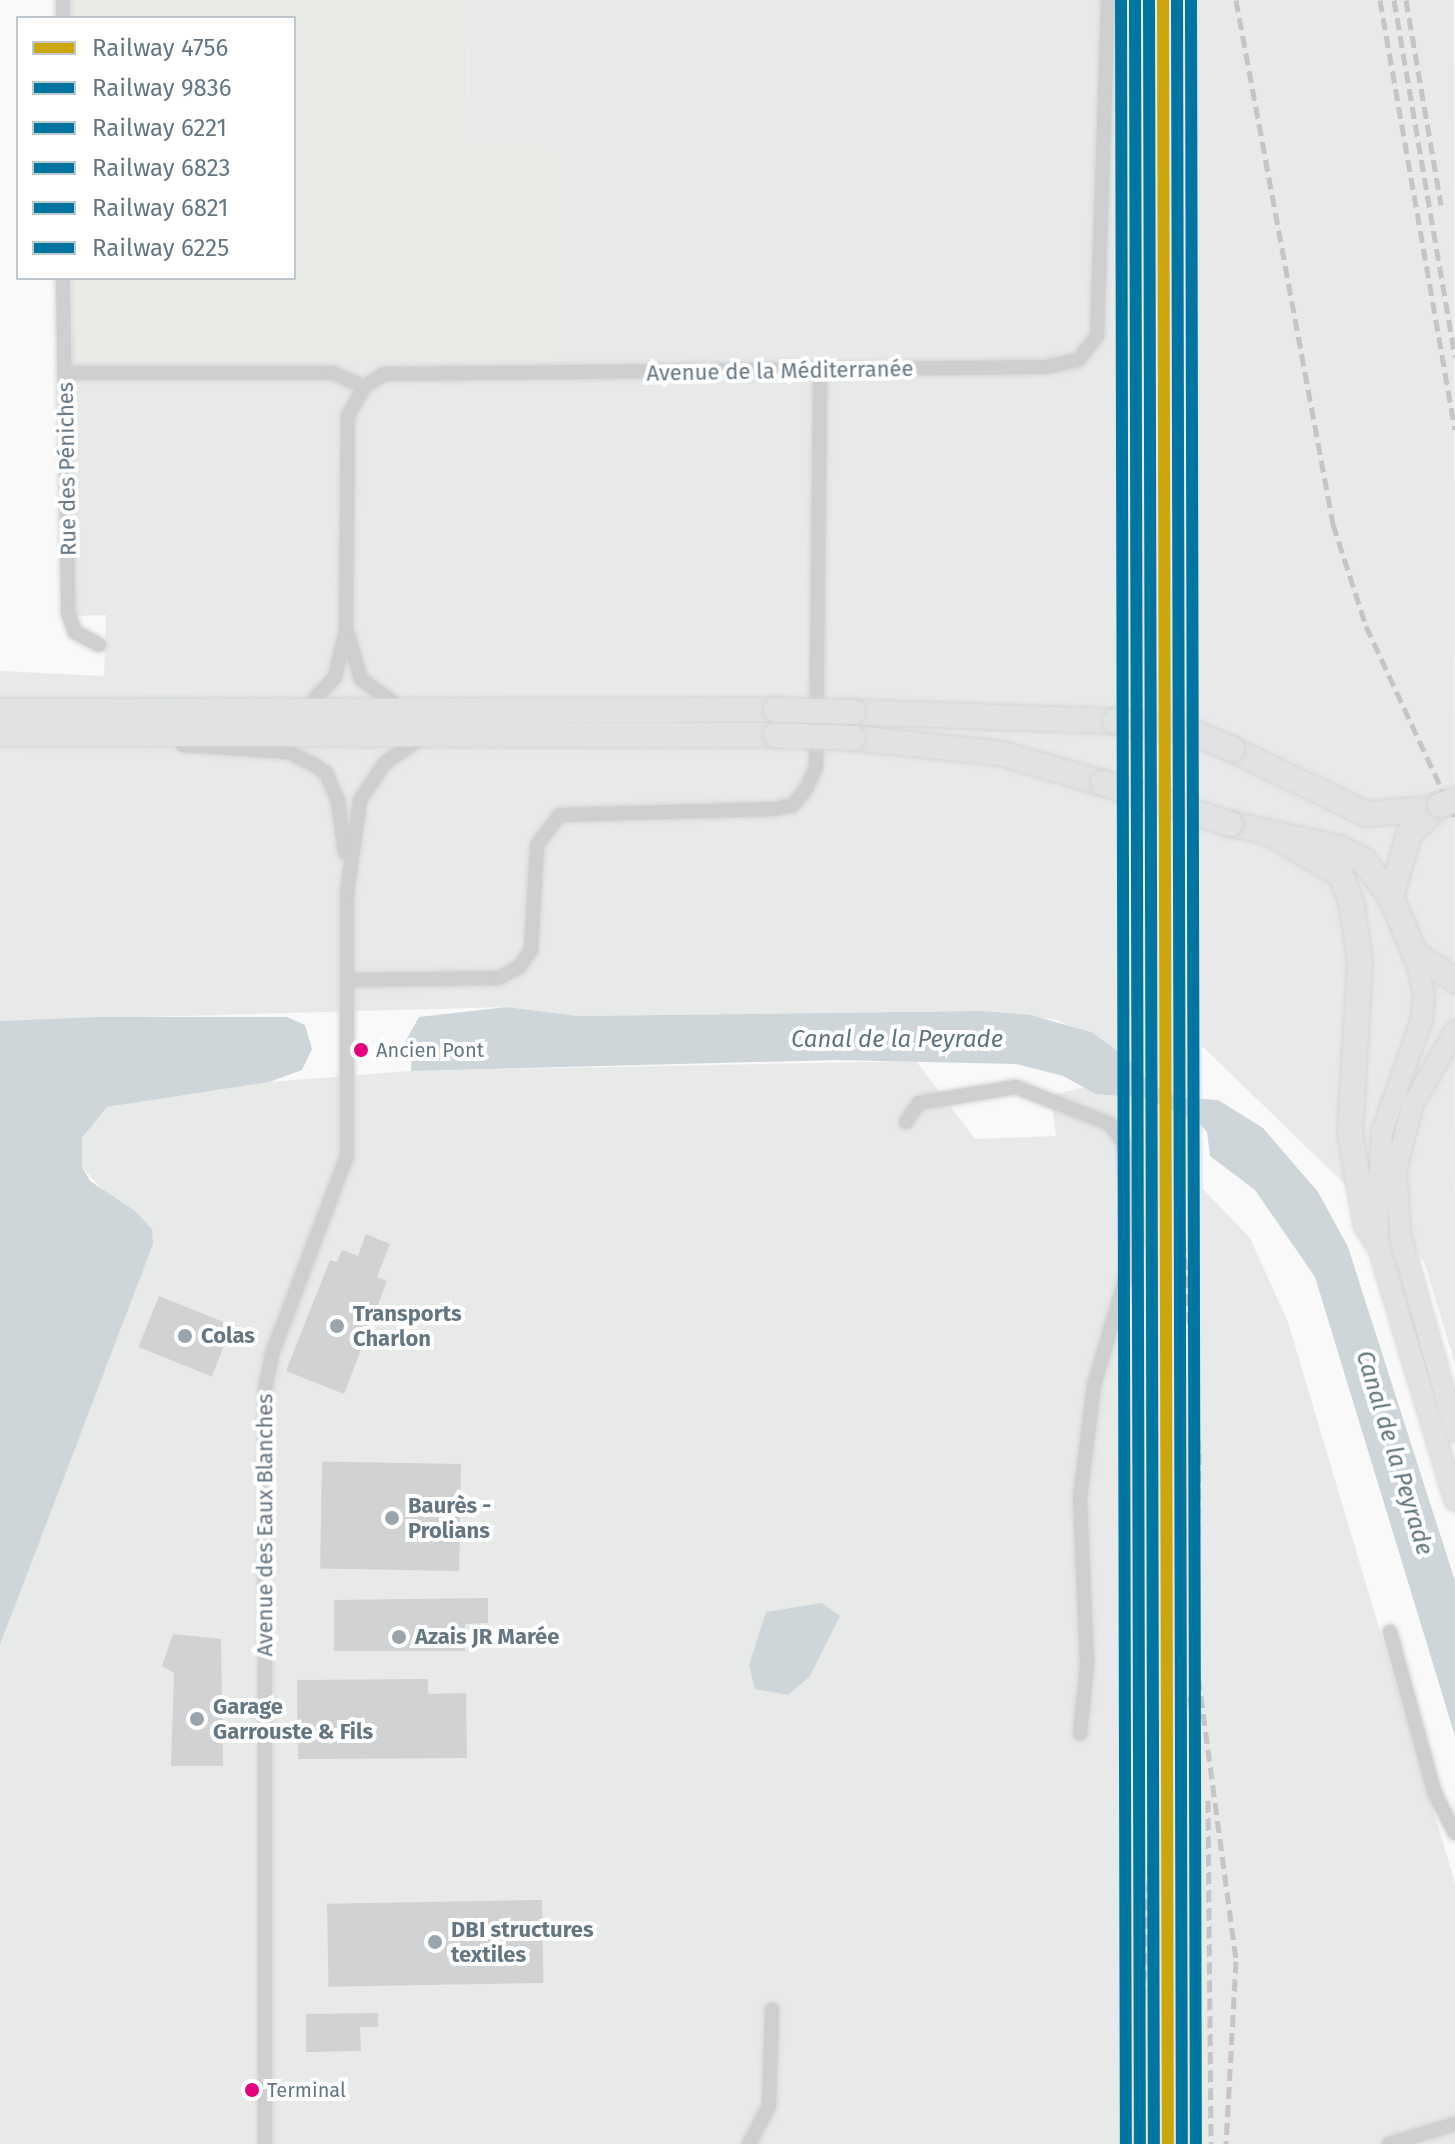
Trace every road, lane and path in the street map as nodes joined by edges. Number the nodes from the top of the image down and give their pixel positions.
1 (1108, 0) edge
2 (63, 280) edge
3 (820, 371) junction
4 (66, 373) junction
5 (364, 387) junction
6 (346, 630) junction
7 (99, 645) dead end
8 (413, 713) junction
9 (300, 715) junction
10 (8, 722) edge
11 (424, 735) junction
12 (140, 737) junction
13 (1441, 805) edge
14 (1268, 832) junction
15 (348, 873) junction
16 (1391, 897) junction
17 (1415, 954) junction
18 (347, 980) junction
19 (1455, 980) edge
20 (1455, 1031) edge
21 (906, 1122) dead end
22 (1377, 1242) junction
23 (1455, 1431) edge
24 (1455, 1500) edge
25 (1390, 1632) dead end
26 (1080, 1734) dead end
27 (1455, 1833) edge
28 (772, 2010) dead end
29 (1455, 2124) edge
30 (749, 2141) edge
31 (265, 2144) edge
32 (1389, 2144) edge

1 - 3 street, Avenue de la Méditerranée
2 - 4 street, Rue des Péniches
3 - 5 street, Avenue de la Méditerranée
3 - 18 street
4 - 5 street
4 - 7 street, Rue des Péniches
5 - 6 street
6 - 8 street
6 - 9 street
8 - 9 main road
8 - 13 main road, bridge
9 - 10 main road
10 - 12 main road
11 - 12 main road
11 - 14 main road, bridge
11 - 15 street, Avenue des Eaux Blanches
12 - 15 street, Avenue des Eaux Blanches
13 - 16 main road
14 - 16 main road
14 - 22 main road
15 - 18 street, Avenue des Eaux Blanches
16 - 17 main road
17 - 19 main road
17 - 22 main road
18 - 31 street, Avenue des Eaux Blanches
20 - 23 main road
21 - 26 street
22 - 24 main road
25 - 27 street
28 - 30 street
29 - 32 street

